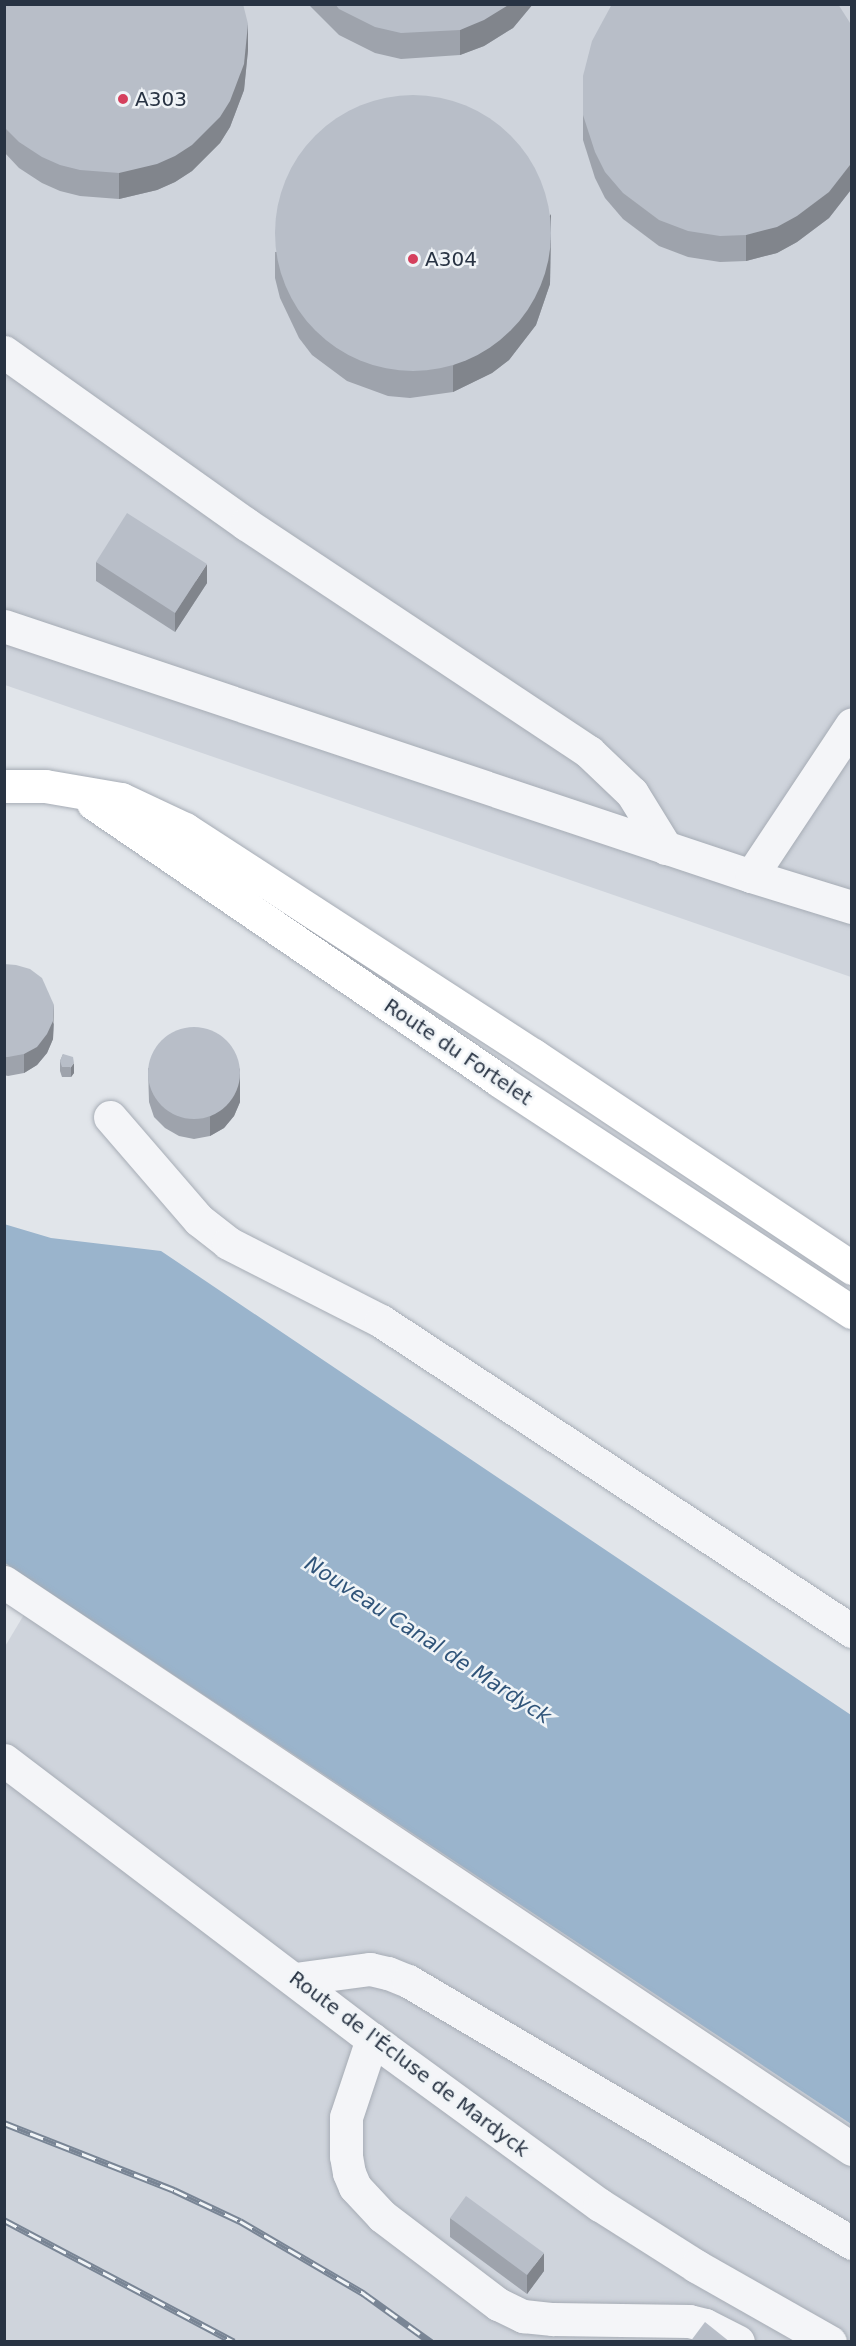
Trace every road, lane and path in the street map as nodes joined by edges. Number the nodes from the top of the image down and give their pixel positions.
1 (4, 352) edge
2 (4, 626) edge
3 (852, 724) edge
4 (4, 786) edge
5 (68, 789) junction
6 (666, 848) junction
7 (751, 876) junction
8 (852, 907) edge
9 (110, 1117) dead end
10 (852, 1268) edge
11 (852, 1312) edge
12 (4, 1582) edge
13 (852, 1631) edge
14 (4, 1760) edge
15 (295, 1979) junction
16 (372, 2039) junction
17 (852, 2149) edge
18 (852, 2243) edge
19 (738, 2342) edge
20 (830, 2342) edge

1 - 6 street
2 - 6 street
3 - 7 street
4 - 5 main road, Route du Fortelet
5 - 10 main road, Route du Fortelet
5 - 11 main road, Route du Fortelet
6 - 7 street
7 - 8 street
9 - 13 street
12 - 17 street
14 - 15 street, Route de l'Écluse de Mardyck
15 - 16 street, Route de l'Écluse de Mardyck
15 - 18 street
16 - 19 street
16 - 20 street, Route de l'Écluse de Mardyck

